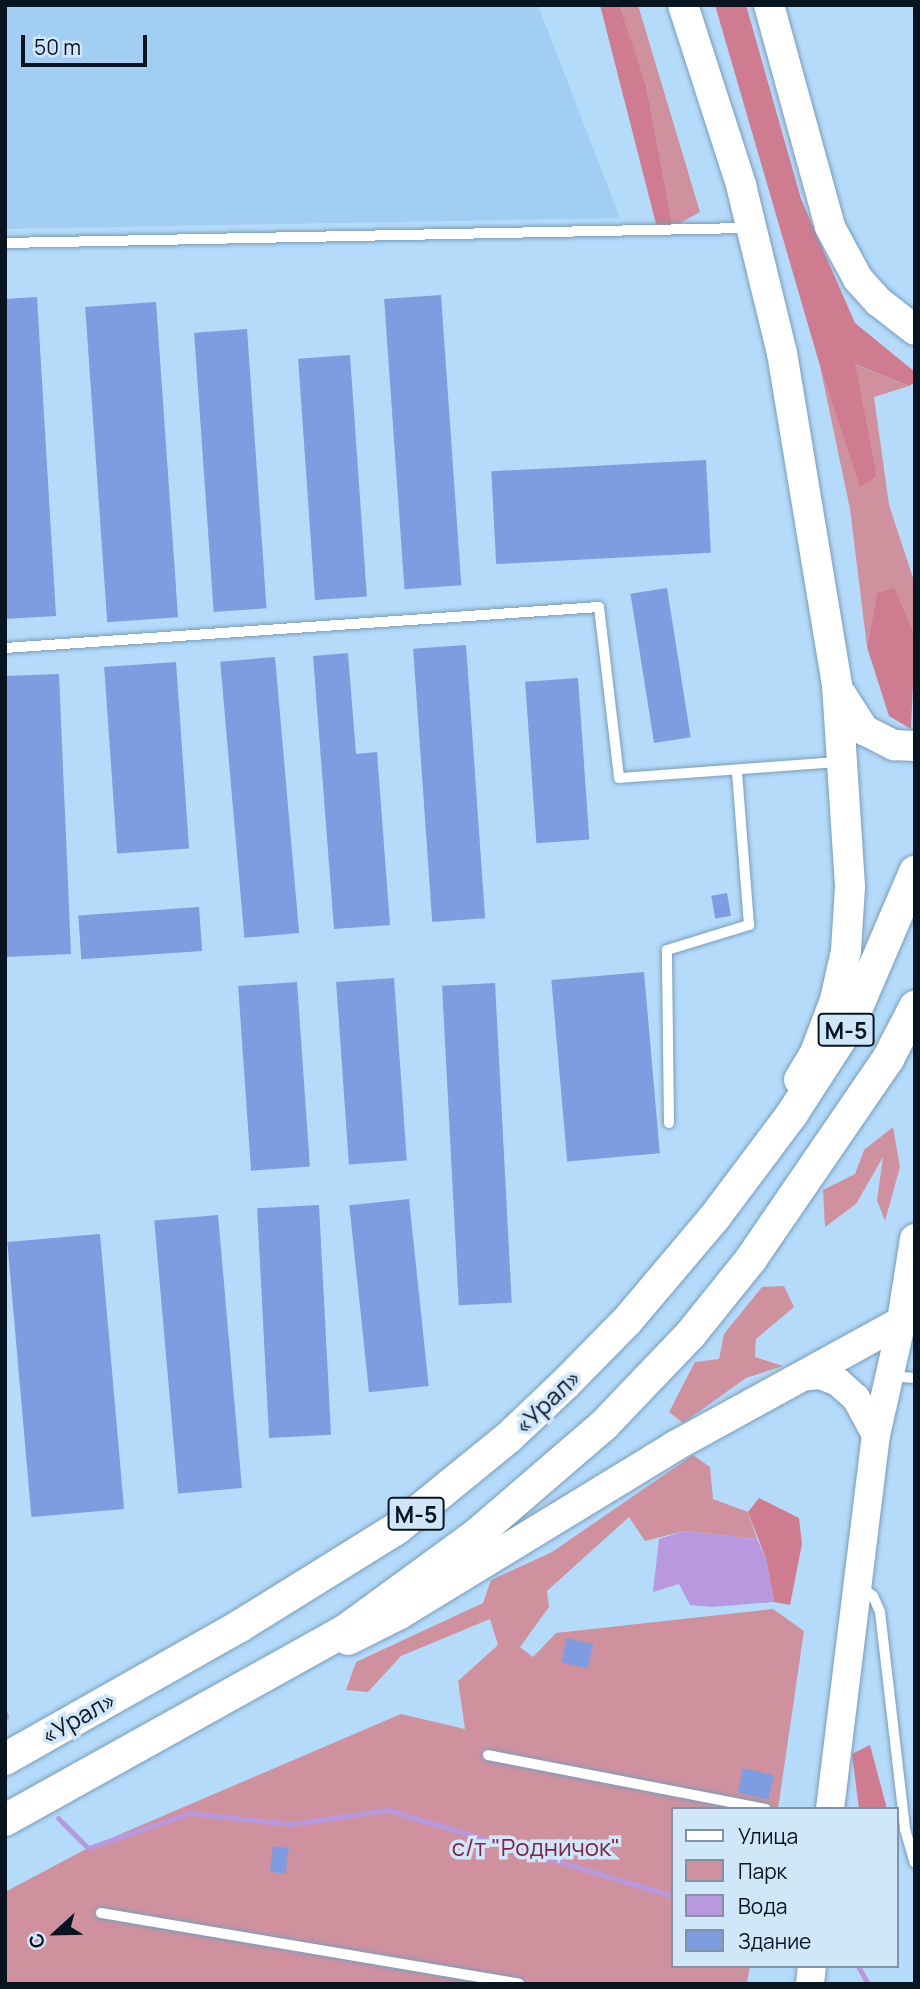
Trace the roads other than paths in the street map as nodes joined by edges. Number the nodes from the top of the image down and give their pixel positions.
1 (683, 5) edge
2 (769, 5) edge
3 (752, 228) junction
4 (5, 243) edge
5 (915, 330) edge
6 (5, 648) edge
7 (837, 685) junction
8 (915, 746) edge
9 (843, 761) junction
10 (737, 771) junction
11 (915, 872) edge
12 (915, 1007) edge
13 (669, 1123) dead end
14 (750, 1173) junction
15 (915, 1239) edge
16 (909, 1317) edge
17 (799, 1377) junction
18 (902, 1377) edge
19 (877, 1435) junction
20 (856, 1584) junction
21 (252, 1683) junction
22 (488, 1755) dead end
23 (5, 1759) edge
24 (756, 1807) edge
25 (830, 1807) edge
26 (5, 1820) edge
27 (915, 1863) edge
28 (101, 1913) dead end
29 (519, 1984) edge

1 - 3 main road
2 - 5 main road
3 - 4 lane
3 - 7 main road
6 - 10 lane
7 - 8 main road
7 - 9 main road
9 - 10 lane
9 - 14 main road
10 - 13 lane
11 - 14 highway, «Урал» / М-5
12 - 21 highway, М-5
14 - 23 highway, «Урал» / М-5
15 - 16 main road
16 - 17 main road
16 - 18 main road
17 - 19 main road
17 - 21 main road
18 - 19 main road
19 - 20 main road
20 - 25 main road
20 - 27 lane
21 - 26 highway, М-5
22 - 24 lane
28 - 29 lane

